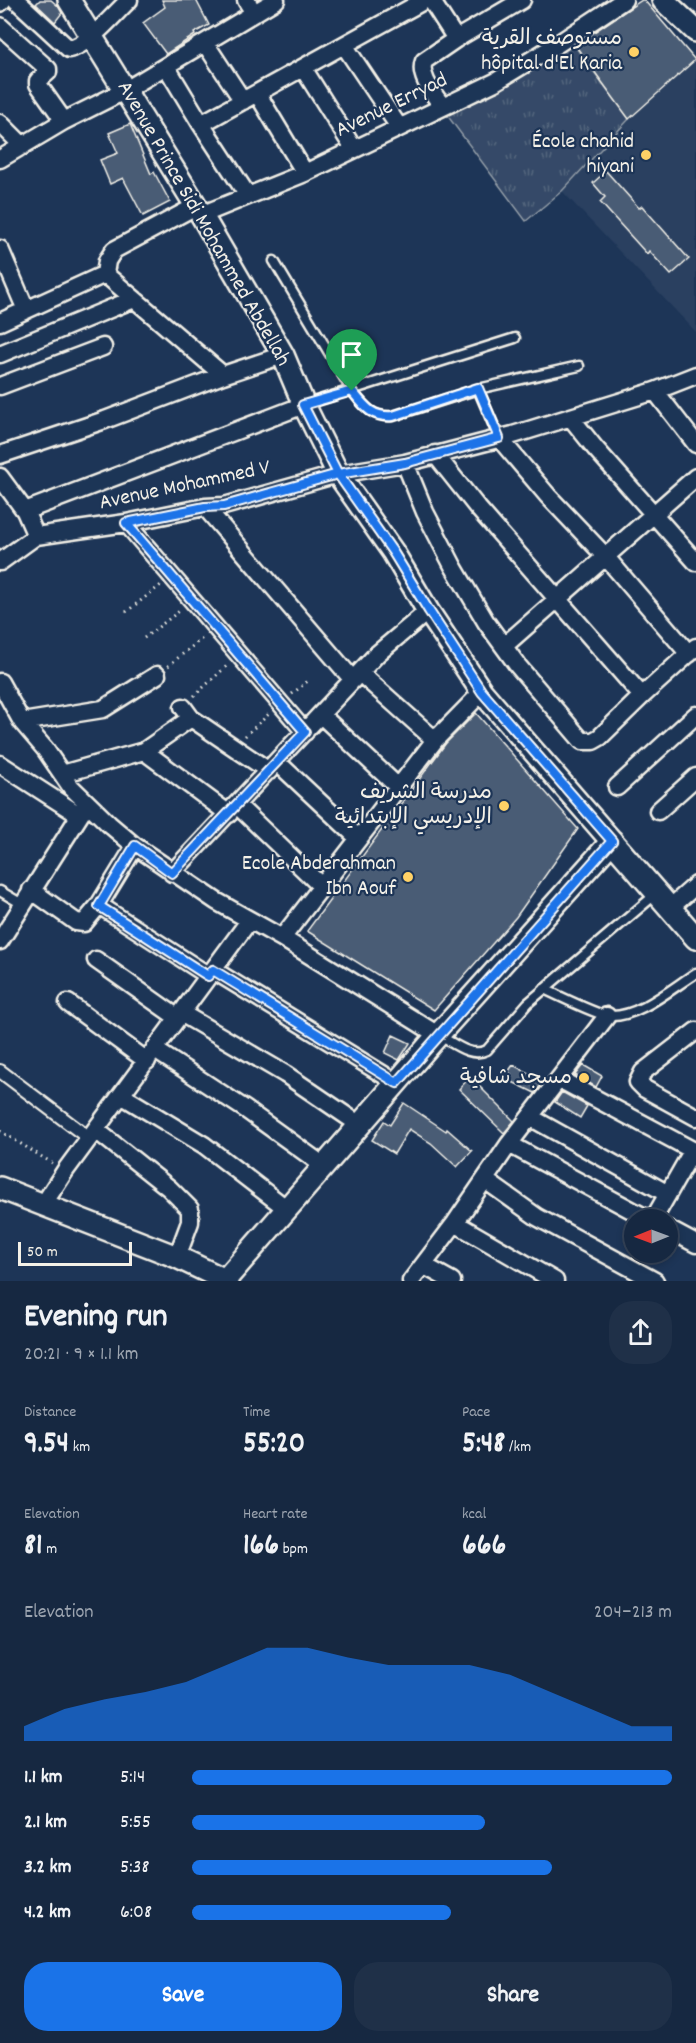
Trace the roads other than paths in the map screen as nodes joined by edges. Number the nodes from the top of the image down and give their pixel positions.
1 (16, 0) edge
2 (69, 0) edge
3 (129, 0) edge
4 (276, 0) edge
5 (425, 0) edge
6 (431, 0) edge
7 (522, 0) edge
8 (624, 0) edge
9 (663, 0) edge
10 (250, 7) edge
11 (0, 26) edge
12 (696, 32) edge
13 (92, 35) junction
14 (456, 39) junction
15 (205, 43) junction
16 (344, 45) junction
17 (166, 66) junction
18 (303, 68) junction
19 (124, 91) junction
20 (250, 97) junction
21 (442, 106) junction
22 (64, 122) junction
23 (0, 123) edge
24 (201, 124) junction
25 (399, 127) junction
26 (23, 146) junction
27 (354, 149) junction
28 (0, 159) edge
29 (305, 172) junction
30 (248, 196) junction
31 (199, 210) junction
32 (0, 249) edge
33 (274, 261) dead end
34 (105, 274) junction
35 (134, 299) junction
36 (26, 310) junction
37 (0, 322) edge
38 (516, 338) dead end
39 (103, 347) dead end
40 (0, 354) edge
41 (283, 356) junction
42 (579, 366) dead end
43 (223, 375) junction
44 (696, 375) edge
45 (0, 386) edge
46 (478, 388) junction
47 (352, 391) junction
48 (655, 391) junction
49 (303, 405) junction
50 (571, 418) junction
51 (499, 438) junction
52 (696, 444) edge
53 (0, 454) edge
54 (435, 454) junction
55 (405, 463) junction
56 (338, 474) junction
57 (0, 477) edge
58 (696, 477) edge
59 (205, 507) junction
60 (25, 511) junction
61 (653, 514) junction
62 (126, 523) junction
63 (36, 536) junction
64 (605, 556) junction
65 (0, 562) edge
66 (696, 562) edge
67 (556, 598) junction
68 (429, 611) junction
69 (504, 646) junction
70 (692, 651) edge
71 (157, 675) road end
72 (356, 676) junction
73 (0, 682) edge
74 (482, 692) junction
75 (642, 696) junction
76 (321, 715) junction
77 (696, 715) edge
78 (22, 722) junction
79 (305, 732) junction
80 (435, 740) junction
81 (144, 751) junction
82 (0, 764) edge
83 (273, 766) junction
84 (62, 774) junction
85 (696, 777) edge
86 (398, 787) junction
87 (617, 787) dead end
88 (83, 809) junction
89 (233, 810) junction
90 (658, 811) dead end
91 (358, 838) junction
92 (612, 841) junction
93 (135, 846) junction
94 (172, 873) junction
95 (696, 885) edge
96 (321, 886) junction
97 (0, 891) edge
98 (27, 897) junction
99 (664, 901) junction
100 (99, 906) junction
101 (249, 921) junction
102 (282, 938) junction
103 (696, 938) edge
104 (0, 941) edge
105 (96, 960) dead end
106 (211, 973) junction
107 (696, 973) edge
108 (544, 989) junction
109 (68, 1003) dead end
110 (180, 1015) junction
111 (607, 1016) junction
112 (696, 1031) edge
113 (438, 1035) junction
114 (151, 1056) junction
115 (0, 1071) edge
116 (559, 1078) junction
117 (397, 1083) junction
118 (121, 1095) junction
119 (693, 1110) edge
120 (530, 1118) junction
121 (360, 1125) junction
122 (93, 1134) junction
123 (509, 1144) junction
124 (694, 1151) edge
125 (324, 1166) junction
126 (485, 1180) junction
127 (0, 1188) edge
128 (668, 1194) junction
129 (43, 1205) junction
130 (287, 1209) junction
131 (631, 1209) edge
132 (659, 1209) edge
133 (455, 1223) junction
134 (678, 1234) edge
135 (696, 1244) edge
136 (177, 1257) junction
137 (423, 1264) junction
138 (226, 1281) edge
139 (411, 1281) edge
140 (452, 1281) edge
141 (555, 1281) edge
142 (655, 1281) edge

1 - 13 street
2 - 13 street, Avenue Prince Sidi Mohammed Abdellah
3 - 13 street
4 - 10 street
5 - 16 street
6 - 14 street
7 - 14 street
8 - 21 street, Avenue Erryad
9 - 12 street
10 - 15 street
11 - 22 street
13 - 19 street, Avenue Prince Sidi Mohammed Abdellah
14 - 21 street
15 - 17 street
15 - 20 street
16 - 18 street
16 - 25 street
17 - 19 street
17 - 24 street
18 - 20 street
18 - 27 street
19 - 22 street
19 - 31 street, Avenue Prince Sidi Mohammed Abdellah
20 - 24 street
20 - 29 street
21 - 25 street, Avenue Erryad
22 - 26 street
23 - 26 street
24 - 30 street
25 - 27 street, Avenue Erryad
26 - 28 street
27 - 29 street, Avenue Erryad
29 - 30 street, Avenue Erryad
30 - 31 street, Avenue Erryad
31 - 34 street, Avenue Erryad
31 - 41 street, Avenue Prince Sidi Mohammed Abdellah
32 - 36 street
33 - 47 lane
34 - 35 street
34 - 36 street
35 - 40 street
35 - 43 street
36 - 37 street
38 - 47 lane
39 - 45 street
41 - 43 street
41 - 49 street, Avenue Prince Sidi Mohammed Abdellah
42 - 46 lane
43 - 53 street
44 - 48 street, Avenue Mohammed V
46 - 47 lane
46 - 51 lane
47 - 49 lane
48 - 50 street, Avenue Mohammed V
48 - 52 street
49 - 56 street, Avenue Prince Sidi Mohammed Abdellah
49 - 60 street
50 - 51 street, Avenue Mohammed V
50 - 61 street
51 - 54 street, Avenue Mohammed V
51 - 64 street
54 - 55 street, Avenue Mohammed V
54 - 67 street
55 - 56 street, Avenue Mohammed V
55 - 69 street
56 - 59 street, Avenue Mohammed V
56 - 68 street, Avenue Prince Sidi Mohammed Abdellah
57 - 60 street
58 - 61 street
59 - 62 street, Avenue Mohammed V
59 - 72 street
60 - 63 street
61 - 64 street
61 - 66 street
62 - 63 street, Avenue Mohammed V
62 - 79 street
63 - 65 street, Avenue Mohammed V
64 - 67 street
64 - 70 street
67 - 69 street
67 - 75 street
68 - 72 street
68 - 74 street, Avenue Prince Sidi Mohammed Abdellah
69 - 75 street
70 - 75 street
71 - 78 street
72 - 76 street
72 - 80 street
73 - 78 street
74 - 80 street
74 - 92 street, Avenue Prince Sidi Mohammed Abdellah
76 - 79 street
76 - 86 street
77 - 87 street
78 - 84 street
79 - 83 street
80 - 86 street
81 - 83 street
81 - 84 street
81 - 89 street
82 - 88 street
83 - 89 street
83 - 91 street
84 - 88 street
85 - 90 street
86 - 91 street
88 - 93 street
88 - 98 street
89 - 94 street
89 - 96 street
91 - 96 street
92 - 99 street, Avenue Prince Sidi Mohammed Abdellah
92 - 113 street
93 - 94 street
93 - 100 street
94 - 101 street
95 - 99 street
96 - 102 street
97 - 98 lane
98 - 100 street
98 - 104 street
99 - 103 street, Avenue Prince Sidi Mohammed Abdellah
99 - 108 lane
100 - 106 street
101 - 102 street
101 - 106 street
102 - 113 street
105 - 110 street
106 - 110 street
106 - 117 street
107 - 111 lane
108 - 111 lane
108 - 113 lane
109 - 114 street
110 - 114 street
110 - 121 street
111 - 116 street
112 - 119 street
113 - 117 street
114 - 118 street
114 - 125 street
115 - 122 street
116 - 120 street
116 - 124 street
117 - 121 street
118 - 122 street
118 - 130 street
120 - 123 street
120 - 128 street
121 - 125 street
122 - 129 street
122 - 136 street
123 - 126 street
123 - 131 street
124 - 128 street
125 - 130 street
126 - 133 street
126 - 142 street
127 - 129 street
128 - 132 street
129 - 136 street
130 - 138 street
133 - 137 street
133 - 141 street
134 - 135 street
136 - 138 street
137 - 139 street
137 - 140 street

